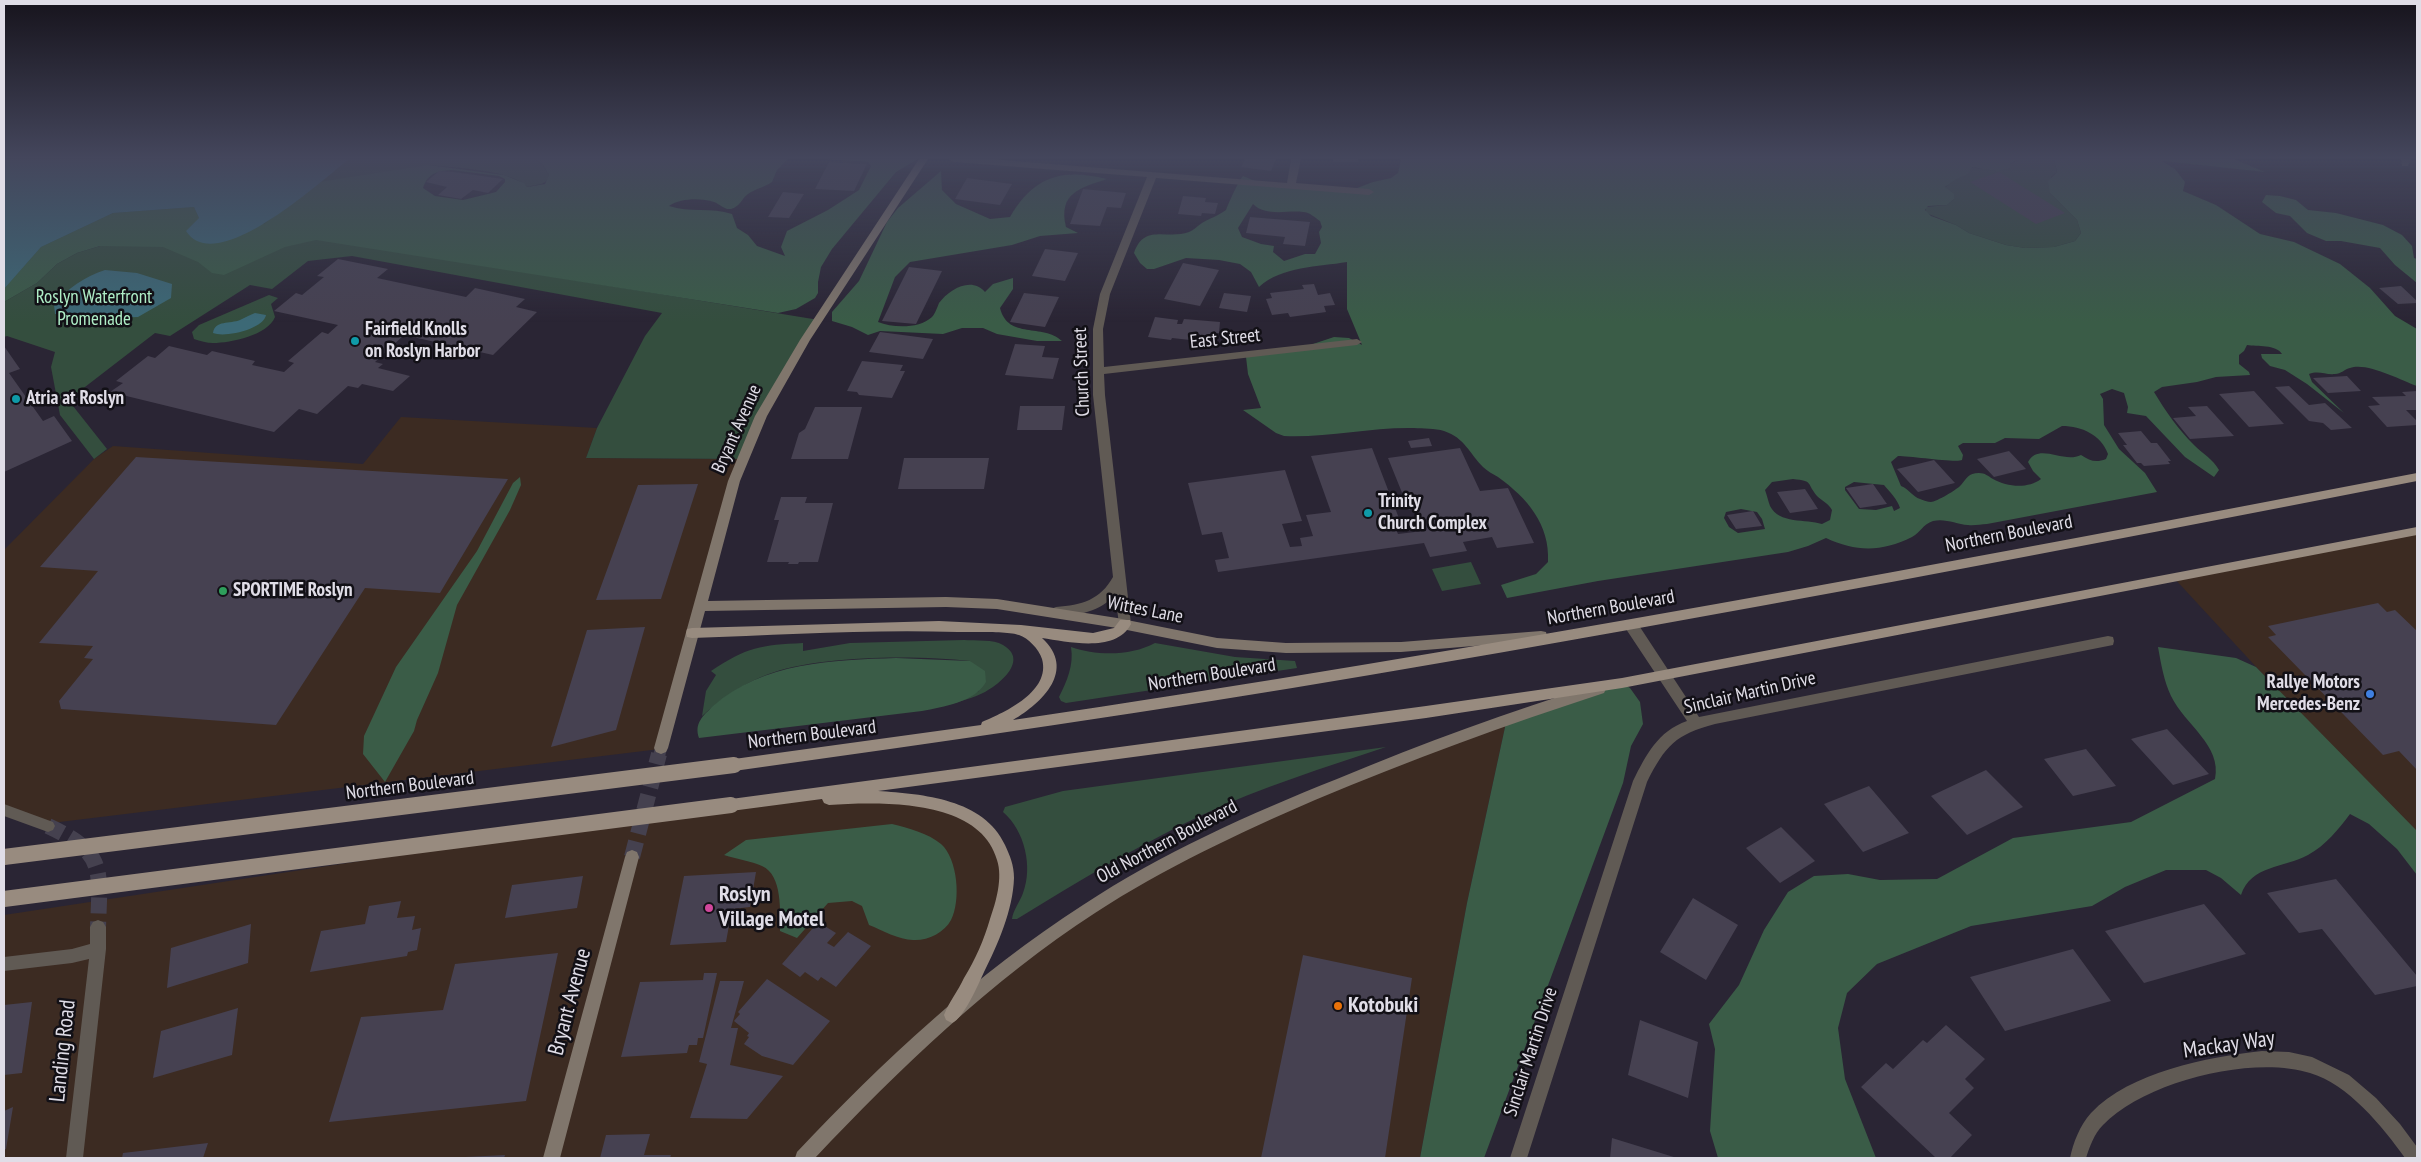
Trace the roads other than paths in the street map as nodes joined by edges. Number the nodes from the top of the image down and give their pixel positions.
1 (888, 213) edge
2 (1137, 213) edge
3 (1357, 342) dead end
4 (1098, 371) junction
5 (2417, 477) edge
6 (2417, 531) edge
7 (1120, 576) junction
8 (700, 606) junction
9 (1056, 612) junction
10 (1125, 624) junction
11 (1631, 625) junction
12 (1022, 630) junction
13 (692, 633) junction
14 (1583, 633) junction
15 (2108, 641) dead end
16 (1662, 674) junction
17 (1622, 682) junction
18 (1696, 723) junction
19 (965, 735) junction
20 (660, 748) tunnel mouth
21 (732, 805) junction
22 (4, 810) edge
23 (48, 826) tunnel mouth
24 (4, 857) edge
25 (632, 857) tunnel mouth
26 (4, 899) edge
27 (98, 927) tunnel mouth
28 (98, 950) junction
29 (4, 964) edge
30 (952, 1015) junction
31 (74, 1158) edge
32 (551, 1158) edge
33 (803, 1158) edge
34 (1518, 1158) edge
35 (2078, 1158) edge
36 (2415, 1158) edge

1 - 8 main road, Bryant Avenue
2 - 4 street, Church Street
3 - 4 street, East Street
4 - 7 street, Church Street
5 - 11 main road, Northern Boulevard
6 - 16 main road
7 - 9 street
7 - 10 street, Church Street
8 - 9 main road, Wittes Lane
8 - 13 main road, Bryant Avenue
9 - 10 main road, Wittes Lane
10 - 12 main road
10 - 14 main road, Wittes Lane
11 - 14 main road, Northern Boulevard
11 - 16 street
12 - 13 main road
12 - 19 main road
13 - 20 main road, Bryant Avenue
14 - 19 main road, Northern Boulevard
15 - 18 street, Sinclair Martin Drive
16 - 17 main road
16 - 18 street
17 - 21 main road
17 - 30 main road, Old Northern Boulevard
18 - 34 street, Sinclair Martin Drive
19 - 24 main road, Northern Boulevard, bridge
21 - 26 main road, bridge
21 - 30 main road
22 - 23 street
25 - 32 main road, Bryant Avenue
27 - 28 street, Landing Road
28 - 29 street
28 - 31 street, Landing Road
30 - 33 main road, Old Northern Boulevard
35 - 36 street, Mackay Way

